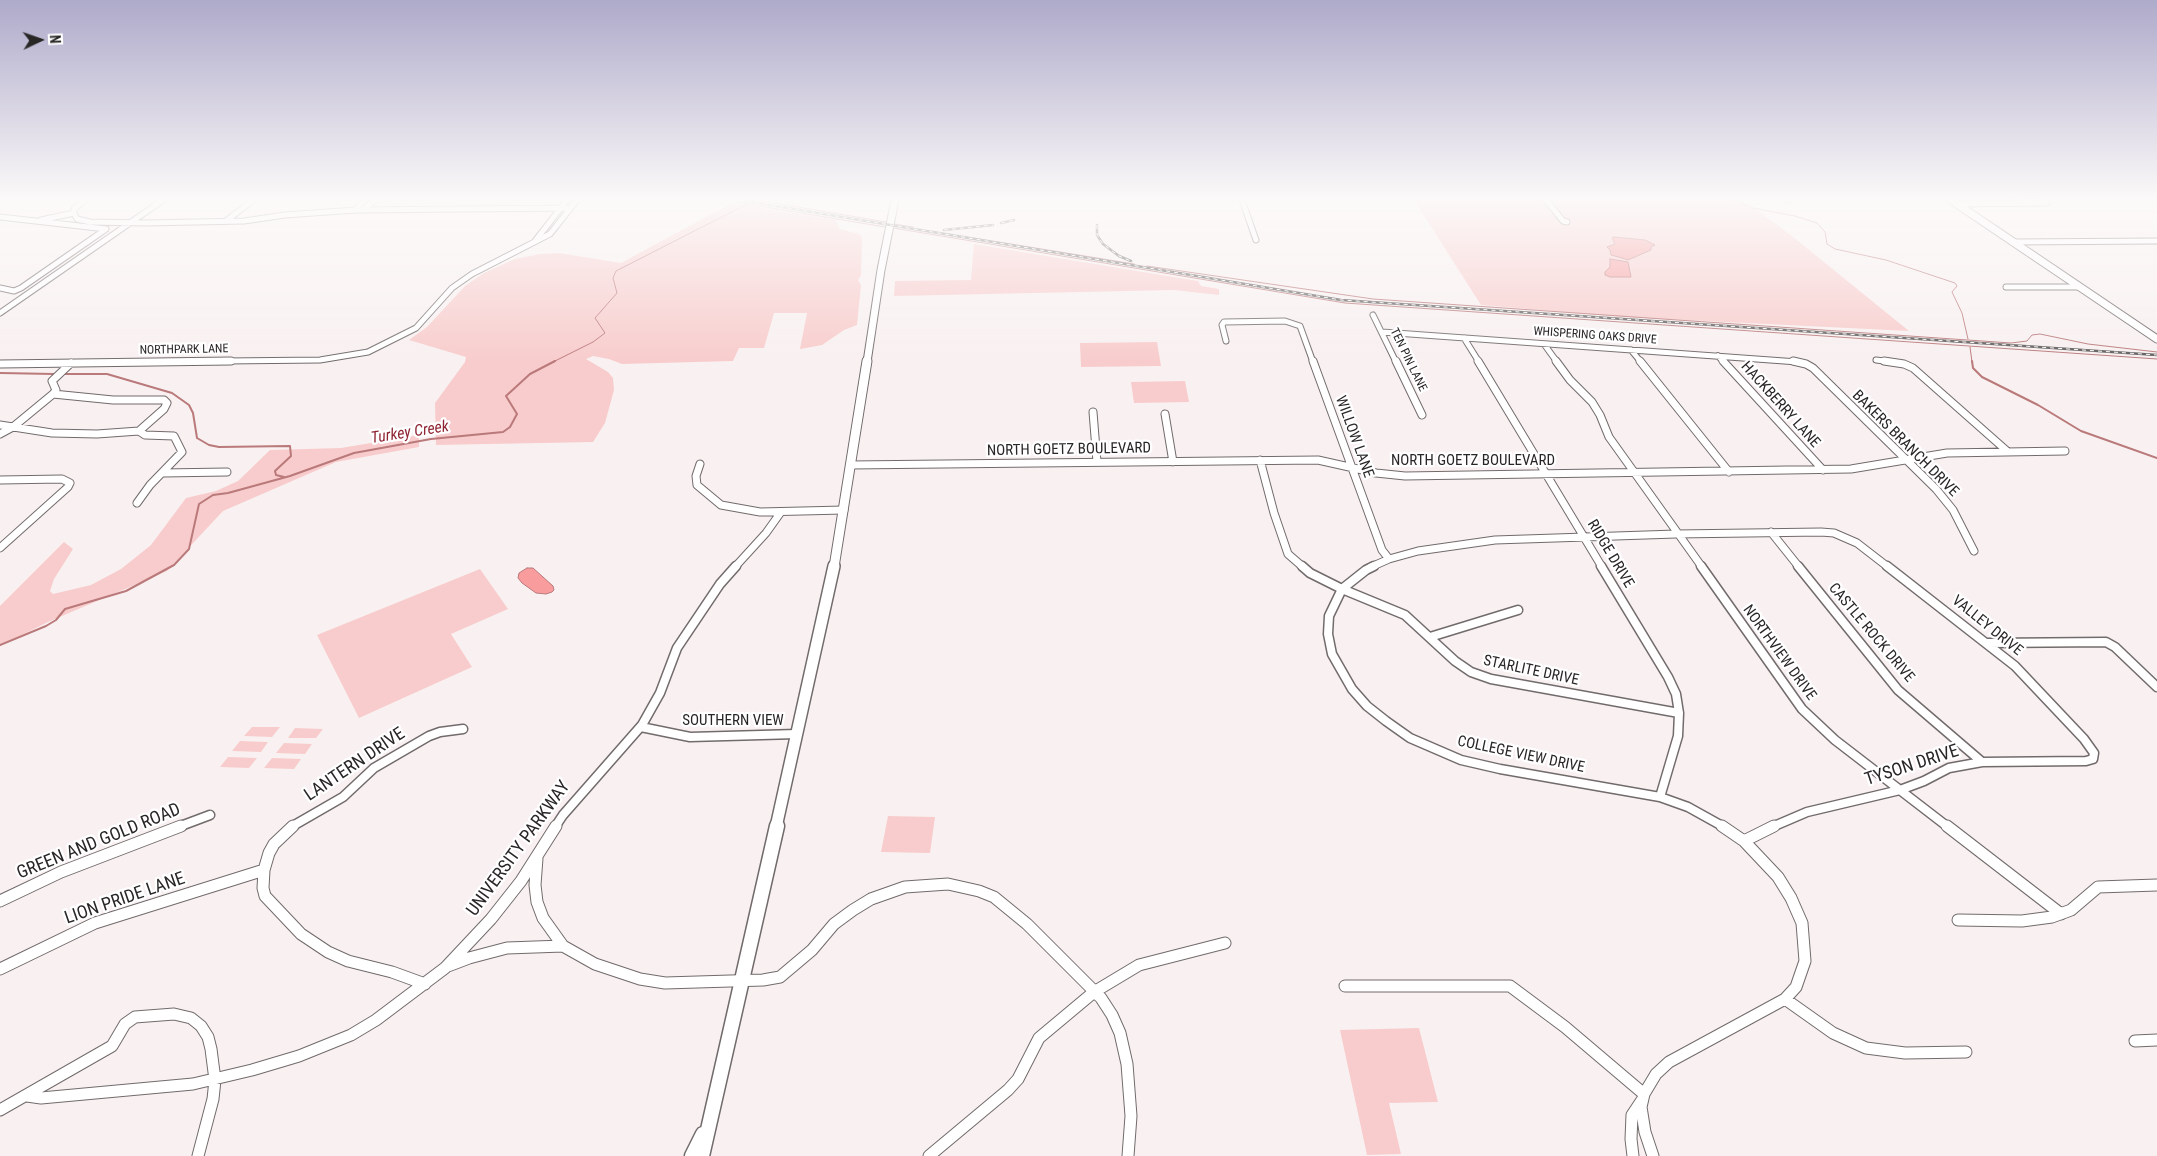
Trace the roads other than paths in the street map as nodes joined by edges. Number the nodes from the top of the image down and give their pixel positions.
1 (70, 254) edge
2 (86, 254) edge
3 (513, 254) edge
4 (883, 254) edge
5 (2031, 254) edge
6 (2006, 287) dead end
7 (2080, 287) junction
8 (0, 288) edge
9 (0, 313) edge
10 (1373, 315) dead end
11 (1382, 332) junction
12 (1464, 338) junction
13 (2157, 339) edge
14 (1226, 341) dead end
15 (1544, 344) junction
16 (1631, 350) junction
17 (1718, 356) junction
18 (1876, 360) dead end
19 (71, 363) junction
20 (0, 364) edge
21 (1806, 364) joint
22 (53, 394) junction
23 (1093, 412) dead end
24 (1165, 414) dead end
25 (1422, 415) dead end
26 (0, 426) edge
27 (13, 427) junction
28 (139, 431) junction
29 (0, 434) edge
30 (2007, 451) junction
31 (2065, 451) dead end
32 (1904, 459) junction
33 (1260, 460) junction
34 (1097, 462) junction
35 (1173, 462) junction
36 (700, 464) dead end
37 (850, 465) junction
38 (1352, 468) junction
39 (1823, 470) junction
40 (227, 472) dead end
41 (1633, 472) junction
42 (1729, 472) junction
43 (163, 473) junction
44 (1546, 474) junction
45 (0, 480) edge
46 (137, 503) dead end
47 (844, 510) junction
48 (781, 512) junction
49 (1771, 532) junction
50 (1676, 534) junction
51 (1583, 536) junction
52 (1844, 536) joint
53 (0, 538) edge
54 (12, 538) junction
55 (0, 548) edge
56 (1974, 551) dead end
57 (1389, 559) junction
58 (1342, 589) junction
59 (1518, 610) dead end
60 (1430, 637) junction
61 (1988, 643) junction
62 (2157, 687) edge
63 (1679, 713) junction
64 (641, 727) junction
65 (463, 729) dead end
66 (797, 734) junction
67 (2094, 756) joint
68 (1982, 762) junction
69 (1900, 790) junction
70 (1660, 797) junction
71 (210, 815) dead end
72 (1744, 841) junction
73 (539, 851) junction
74 (264, 870) junction
75 (2157, 885) edge
76 (0, 901) edge
77 (2061, 914) junction
78 (1958, 920) dead end
79 (1225, 943) dead end
80 (563, 946) junction
81 (445, 968) junction
82 (0, 969) edge
83 (742, 980) junction
84 (425, 984) junction
85 (1345, 986) dead end
86 (1094, 992) junction
87 (1785, 999) junction
88 (2157, 1040) edge
89 (2135, 1041) dead end
90 (1966, 1052) dead end
91 (215, 1080) junction
92 (27, 1096) junction
93 (1643, 1097) junction
94 (0, 1110) edge
95 (711, 1117) junction
96 (198, 1156) edge
97 (692, 1156) edge
98 (702, 1156) edge
99 (708, 1156) edge
100 (929, 1156) edge
101 (1128, 1156) edge
102 (1632, 1156) edge
103 (1653, 1156) edge

1 - 8 street
2 - 9 street
3 - 19 street, NORTHPARK LANE
4 - 37 main road
5 - 7 main road
6 - 7 street
7 - 13 main road
10 - 11 street, TEN PIN LANE
11 - 12 street, WHISPERING OAKS DRIVE
11 - 25 street, TEN PIN LANE
12 - 15 street, WHISPERING OAKS DRIVE
12 - 44 street, RIDGE DRIVE
14 - 38 street, WILLOW LANE
15 - 16 street, WHISPERING OAKS DRIVE
15 - 41 street, NORTHVIEW DRIVE
16 - 17 street, WHISPERING OAKS DRIVE
16 - 42 street
17 - 21 street, WHISPERING OAKS DRIVE
17 - 39 street, HACKBERRY LANE
18 - 30 street
19 - 20 street, NORTHPARK LANE
19 - 22 street
21 - 32 street, BAKERS BRANCH DRIVE
22 - 27 street
22 - 28 street
23 - 34 street
24 - 35 street
26 - 27 street
27 - 28 street
27 - 29 street
28 - 43 street
30 - 31 street, NORTH GOETZ BOULEVARD
30 - 32 street, NORTH GOETZ BOULEVARD
32 - 39 street, NORTH GOETZ BOULEVARD
32 - 56 street, BAKERS BRANCH DRIVE
33 - 35 street, NORTH GOETZ BOULEVARD
33 - 38 street, NORTH GOETZ BOULEVARD
33 - 58 street, STARLITE DRIVE
34 - 35 street, NORTH GOETZ BOULEVARD
34 - 37 street, NORTH GOETZ BOULEVARD
36 - 48 street
37 - 47 main road
38 - 44 street, NORTH GOETZ BOULEVARD
38 - 57 street, WILLOW LANE
39 - 42 street, NORTH GOETZ BOULEVARD
40 - 43 street
41 - 42 street, NORTH GOETZ BOULEVARD
41 - 44 street, NORTH GOETZ BOULEVARD
41 - 50 street, NORTHVIEW DRIVE
43 - 46 street
44 - 51 street, RIDGE DRIVE
45 - 54 street
47 - 48 street
47 - 66 main road
48 - 64 street, UNIVERSITY PARKWAY
49 - 50 street, COLLEGE VIEW DRIVE
49 - 52 street, COLLEGE VIEW DRIVE
49 - 68 street, CASTLE ROCK DRIVE
50 - 51 street, COLLEGE VIEW DRIVE
50 - 69 street, NORTHVIEW DRIVE
51 - 57 street, COLLEGE VIEW DRIVE
51 - 63 street, RIDGE DRIVE
52 - 61 street, VALLEY DRIVE
53 - 54 street
54 - 55 street
57 - 58 street, COLLEGE VIEW DRIVE
58 - 60 street, STARLITE DRIVE
58 - 70 street, COLLEGE VIEW DRIVE
59 - 60 street
60 - 63 street, STARLITE DRIVE
61 - 62 street
61 - 67 street, VALLEY DRIVE
63 - 70 street, RIDGE DRIVE
64 - 66 street, SOUTHERN VIEW
64 - 73 street, UNIVERSITY PARKWAY
65 - 74 street, LANTERN DRIVE
66 - 83 main road
67 - 68 street, TYSON DRIVE
68 - 69 street, TYSON DRIVE
69 - 72 street, TYSON DRIVE
69 - 77 street, NORTHVIEW DRIVE
70 - 72 street, COLLEGE VIEW DRIVE
71 - 76 street, GREEN AND GOLD ROAD
72 - 87 street, COLLEGE VIEW DRIVE
73 - 80 street
73 - 81 street, UNIVERSITY PARKWAY
74 - 82 street, LION PRIDE LANE
74 - 84 street, LANTERN DRIVE
75 - 77 street
77 - 78 street
79 - 86 street
80 - 81 street
80 - 83 street
81 - 84 street, UNIVERSITY PARKWAY
83 - 86 street
83 - 95 main road
84 - 91 street, UNIVERSITY PARKWAY
85 - 93 street
86 - 100 street
86 - 101 street
87 - 90 street
87 - 93 street, COLLEGE VIEW DRIVE
88 - 89 street
91 - 92 street, UNIVERSITY PARKWAY
91 - 92 street
91 - 96 street
92 - 94 street
93 - 102 street, COLLEGE VIEW DRIVE
93 - 103 street
95 - 97 main road
95 - 98 main road
95 - 99 main road

